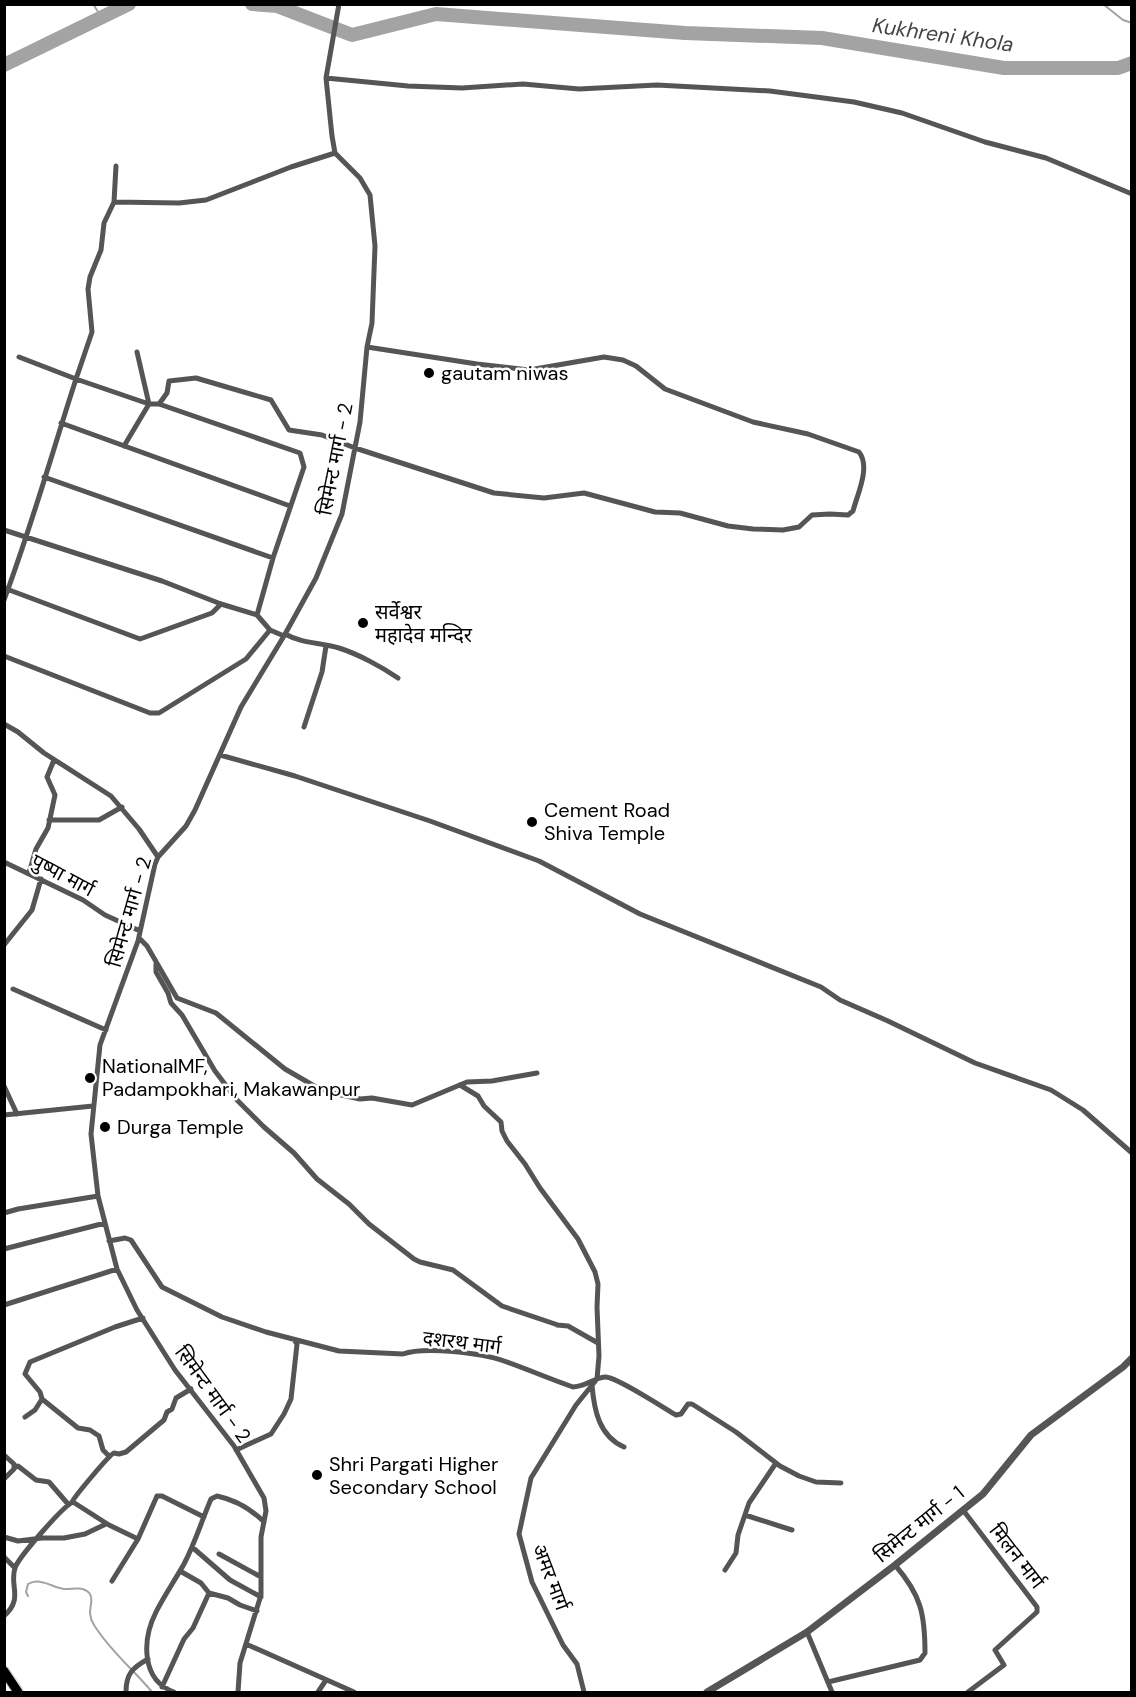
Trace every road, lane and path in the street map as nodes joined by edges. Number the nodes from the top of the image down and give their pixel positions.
1 (339, 4) edge
2 (326, 78) junction
3 (335, 153) junction
4 (116, 166) dead end
5 (1131, 195) edge
6 (114, 202) junction
7 (367, 347) junction
8 (137, 352) dead end
9 (19, 357) dead end
10 (76, 379) junction
11 (148, 404) junction
12 (159, 404) junction
13 (62, 423) junction
14 (123, 446) junction
15 (355, 448) junction
16 (44, 477) junction
17 (290, 506) junction
18 (4, 530) edge
19 (26, 536) junction
20 (273, 558) junction
21 (6, 589) edge
22 (4, 600) edge
23 (221, 604) junction
24 (257, 615) junction
25 (270, 630) junction
26 (284, 635) junction
27 (326, 646) junction
28 (4, 656) edge
29 (398, 678) dead end
30 (4, 724) edge
31 (304, 727) dead end
32 (220, 755) junction
33 (54, 760) junction
34 (122, 807) junction
35 (49, 820) junction
36 (158, 857) junction
37 (4, 862) edge
38 (29, 873) junction
39 (41, 879) junction
40 (140, 931) junction
41 (139, 938) junction
42 (4, 945) edge
43 (156, 964) junction
44 (13, 989) dead end
45 (106, 1030) junction
46 (537, 1074) dead end
47 (460, 1085) junction
48 (4, 1086) edge
49 (93, 1106) junction
50 (17, 1114) junction
51 (4, 1116) edge
52 (1131, 1153) edge
53 (99, 1196) junction
54 (4, 1213) edge
55 (105, 1223) junction
56 (109, 1241) junction
57 (4, 1249) edge
58 (117, 1269) junction
59 (4, 1305) edge
60 (142, 1318) junction
61 (295, 1341) junction
62 (598, 1343) junction
63 (1131, 1358) edge
64 (597, 1379) junction
65 (592, 1385) junction
66 (191, 1389) junction
67 (42, 1400) junction
68 (26, 1417) dead end
69 (624, 1447) dead end
70 (236, 1450) junction
71 (4, 1455) edge
72 (108, 1455) junction
73 (777, 1463) junction
74 (14, 1468) junction
75 (4, 1479) edge
76 (841, 1483) dead end
77 (70, 1503) junction
78 (963, 1510) junction
79 (745, 1515) junction
80 (204, 1517) junction
81 (264, 1522) junction
82 (106, 1524) junction
83 (792, 1530) dead end
84 (4, 1537) edge
85 (37, 1538) junction
86 (138, 1539) junction
87 (192, 1547) junction
88 (219, 1554) dead end
89 (4, 1557) edge
90 (895, 1565) junction
91 (15, 1568) junction
92 (725, 1570) dead end
93 (180, 1571) junction
94 (261, 1577) junction
95 (112, 1581) dead end
96 (208, 1593) junction
97 (261, 1597) junction
98 (257, 1611) junction
99 (4, 1616) edge
100 (807, 1632) junction
101 (246, 1644) junction
102 (148, 1659) junction
103 (4, 1671) edge
104 (326, 1680) junction
105 (828, 1682) junction
106 (162, 1687) junction
107 (18, 1692) edge
108 (126, 1692) edge
109 (174, 1692) edge
110 (238, 1692) edge
111 (318, 1692) edge
112 (354, 1692) edge
113 (584, 1692) edge
114 (707, 1692) edge
115 (832, 1692) edge
116 (968, 1692) edge

1 - 2 street
2 - 3 street
2 - 5 street
3 - 6 street
3 - 7 street, सिमेन्ट मार्ग - 2
4 - 6 street
6 - 10 street
7 - 15 street, सिमेन्ट मार्ग - 2
7 - 15 street
8 - 11 street
9 - 10 street
10 - 11 street
10 - 13 street
11 - 12 street
11 - 14 street
12 - 15 street
12 - 17 street
13 - 14 street
13 - 16 street
14 - 17 street
15 - 26 street, सिमेन्ट मार्ग - 2
16 - 19 street
16 - 20 street
17 - 20 street
18 - 19 street
19 - 21 street
19 - 23 street
20 - 24 street
21 - 22 street
21 - 23 street
23 - 24 street
24 - 25 street
25 - 26 street
25 - 28 street
26 - 27 street
26 - 32 street, सिमेन्ट मार्ग - 2
27 - 29 street
27 - 31 street
30 - 33 street
32 - 36 street, सिमेन्ट मार्ग - 2
32 - 52 street
33 - 34 street
33 - 35 street
34 - 35 street
34 - 36 street
35 - 38 street
36 - 40 street, सिमेन्ट मार्ग - 2
37 - 38 street, पुष्पा मार्ग
38 - 39 street, पुष्पा मार्ग
39 - 40 street, पुष्पा मार्ग
39 - 42 street
40 - 41 street, सिमेन्ट मार्ग - 2
41 - 43 street
41 - 45 street, सिमेन्ट मार्ग - 2
43 - 47 street
43 - 62 street
44 - 45 street
45 - 49 street, सिमेन्ट मार्ग - 2
46 - 47 street
47 - 62 street
48 - 50 street
49 - 50 street
49 - 53 street, सिमेन्ट मार्ग - 2
50 - 51 street
53 - 54 street
53 - 55 street, सिमेन्ट मार्ग - 2
55 - 56 street, सिमेन्ट मार्ग - 2
55 - 57 street
56 - 58 street, सिमेन्ट मार्ग - 2
56 - 61 street, दशरथ मार्ग
58 - 59 street
58 - 60 street, सिमेन्ट मार्ग - 2
60 - 66 street, सिमेन्ट मार्ग - 2
60 - 67 street
61 - 64 street, दशरथ मार्ग
61 - 70 street
62 - 64 street
63 - 78 street, सिमेन्ट मार्ग - 1
64 - 65 street, अमर मार्ग
64 - 73 street, दशरथ मार्ग
65 - 69 street
65 - 113 street, अमर मार्ग
66 - 70 street, सिमेन्ट मार्ग - 2
66 - 72 street
67 - 68 street
67 - 72 street
70 - 81 street, सिमेन्ट मार्ग - 2
71 - 74 street
72 - 77 street
73 - 76 street, दशरथ मार्ग
73 - 79 street
74 - 75 street
74 - 77 street
77 - 82 street
77 - 85 street
78 - 90 street, सिमेन्ट मार्ग - 1
78 - 116 street, मिलन मार्ग
79 - 83 street
79 - 92 street
80 - 81 street
80 - 86 street
80 - 87 street
81 - 94 street, सिमेन्ट मार्ग - 2
82 - 85 street
82 - 86 street
84 - 85 street
85 - 91 street
86 - 95 street
87 - 93 street
87 - 97 street
88 - 94 street
89 - 91 street
90 - 100 street, सिमेन्ट मार्ग - 1
90 - 105 street
91 - 99 street
93 - 96 street
93 - 102 street
94 - 97 street, सिमेन्ट मार्ग - 2
96 - 98 street
96 - 106 street
97 - 98 street, सिमेन्ट मार्ग - 2
98 - 101 street, सिमेन्ट मार्ग - 2
100 - 105 street
100 - 114 street, सिमेन्ट मार्ग - 1
101 - 104 street
101 - 110 street, सिमेन्ट मार्ग - 2
102 - 106 street
102 - 108 street
103 - 107 highway
104 - 111 street
104 - 112 street
105 - 115 street
106 - 109 street

